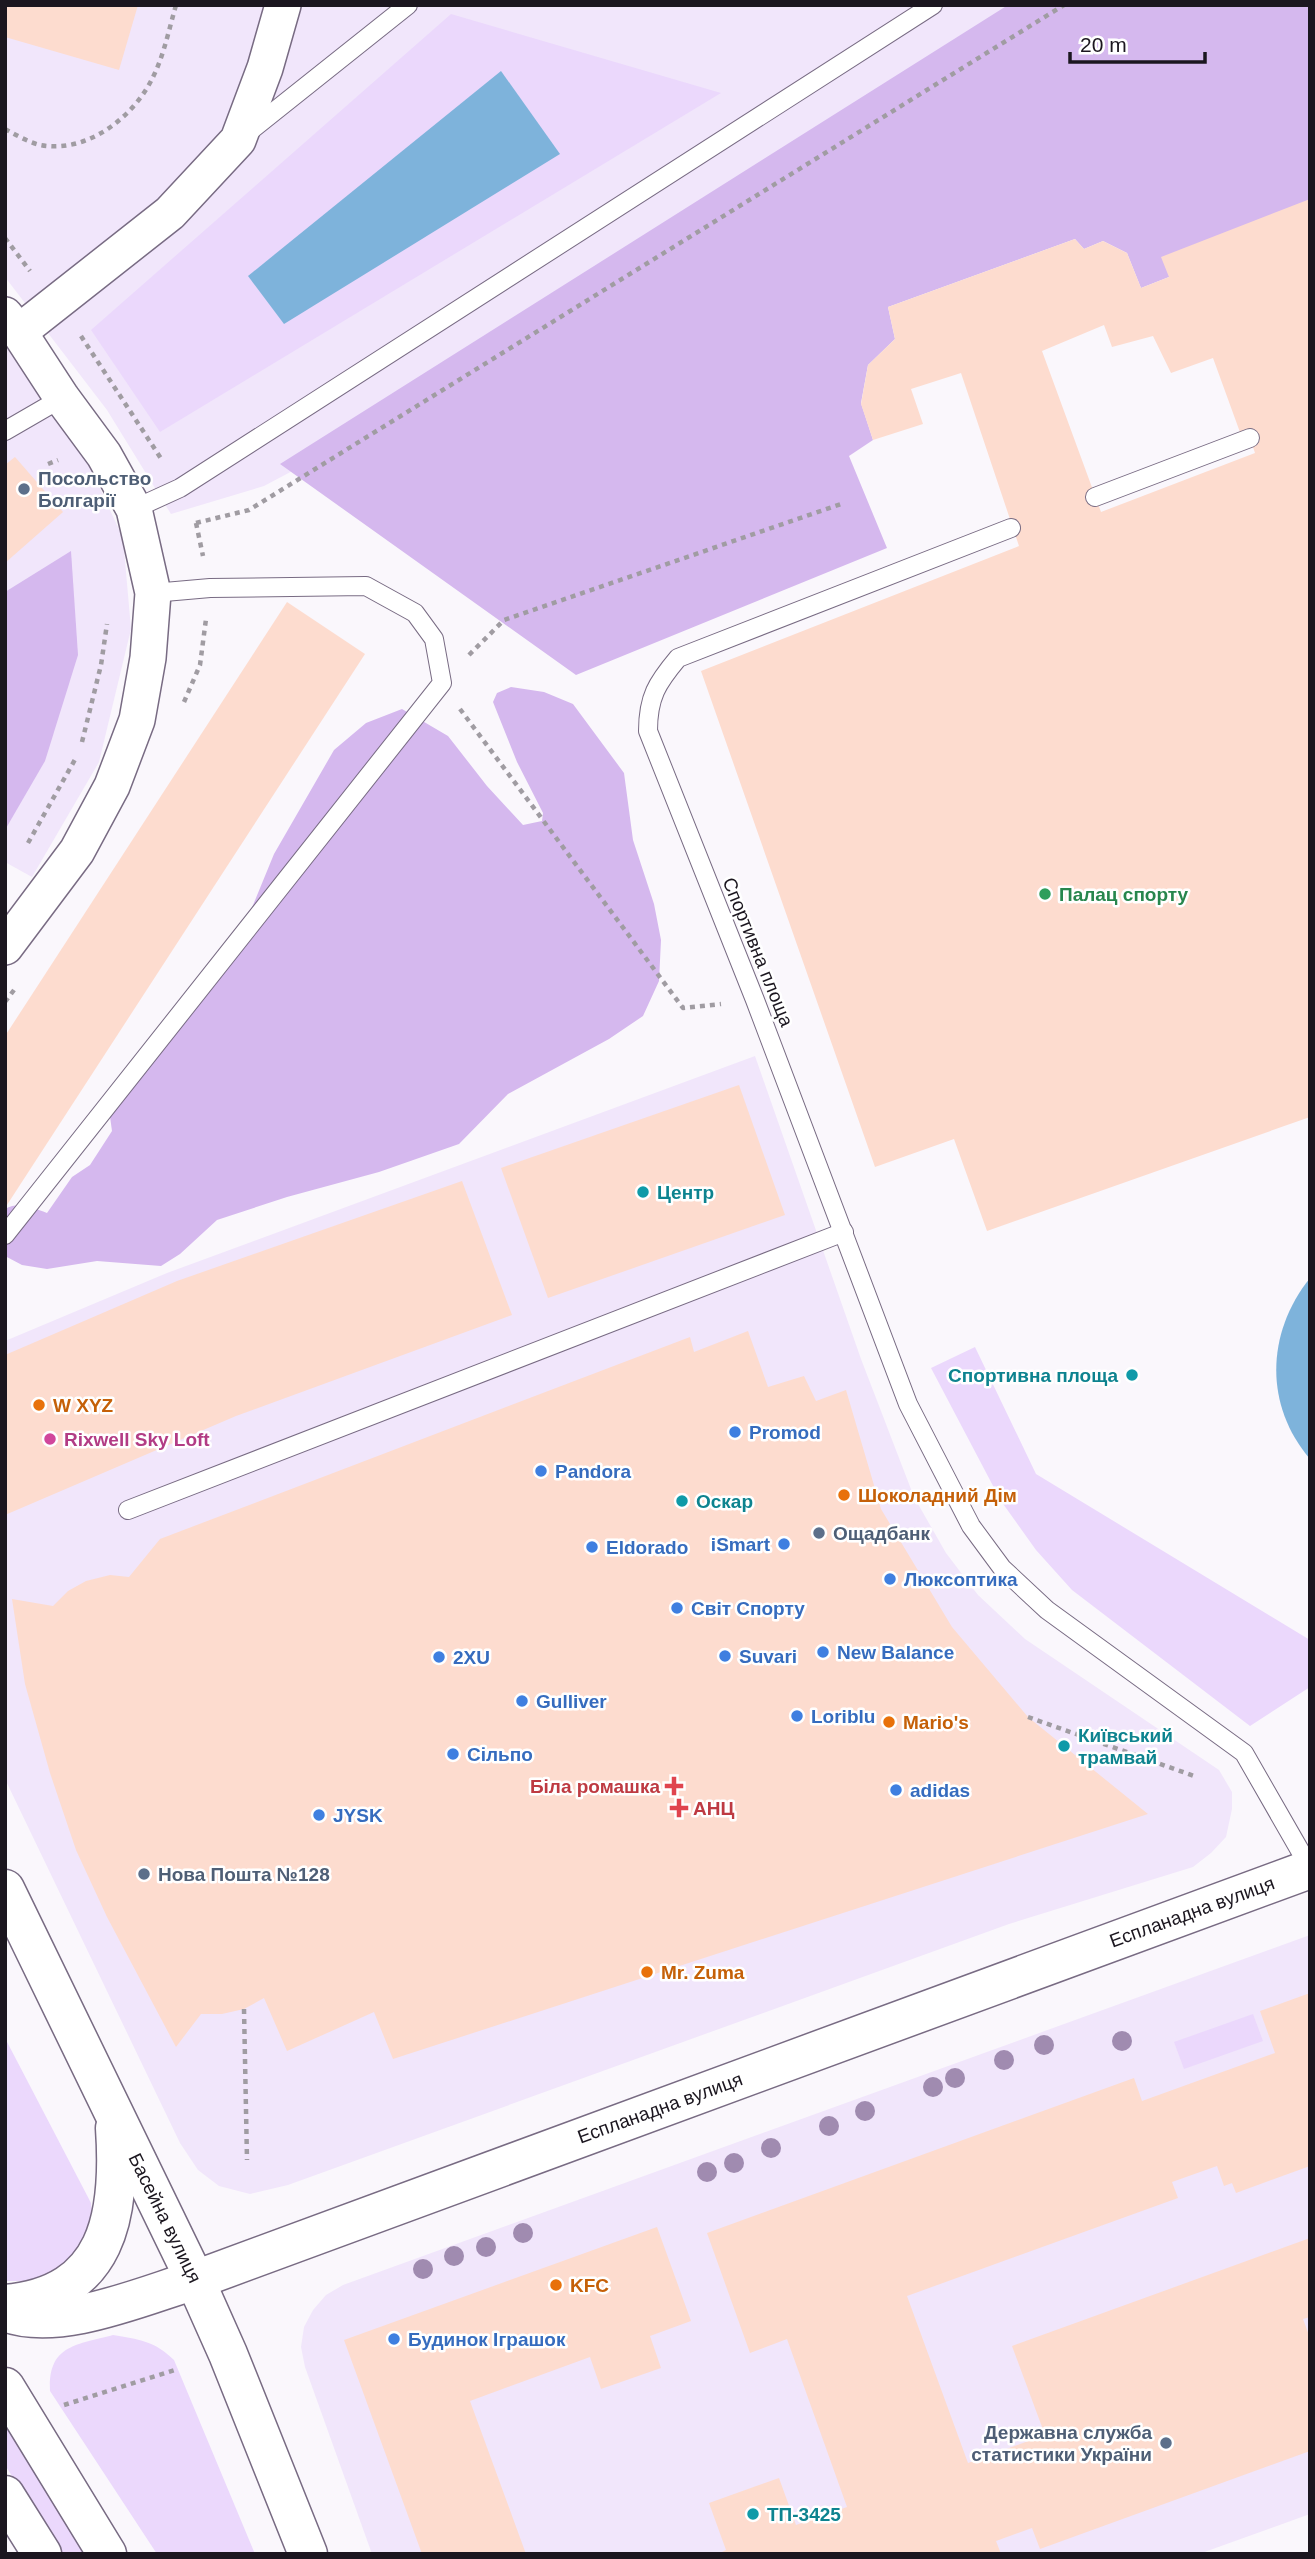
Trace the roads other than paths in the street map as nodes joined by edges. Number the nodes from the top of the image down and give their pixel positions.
1 (283, 5) edge
2 (933, 5) edge
3 (404, 7) edge
4 (237, 140) junction
5 (12, 323) edge
6 (62, 398) junction
7 (5, 431) edge
8 (1251, 438) dead end
9 (1095, 497) dead end
10 (134, 509) junction
11 (1011, 528) dead end
12 (153, 593) junction
13 (5, 947) edge
14 (844, 1232) junction
15 (5, 1235) edge
16 (128, 1510) dead end
17 (1310, 1868) edge
18 (5, 1889) edge
19 (115, 2114) junction
20 (195, 2280) junction
21 (5, 2304) edge
22 (5, 2312) edge
23 (5, 2387) edge
24 (5, 2495) edge
25 (42, 2554) edge
26 (107, 2554) edge
27 (308, 2554) edge

1 - 4 street
2 - 10 lane
3 - 4 lane
4 - 5 street
5 - 6 street
6 - 7 lane
6 - 10 street
8 - 9 lane
10 - 12 street
11 - 14 lane, Спортивна площа
12 - 13 street
12 - 15 lane
14 - 16 lane
14 - 17 lane, Спортивна площа
17 - 20 main road, Еспланадна вулиця
18 - 19 main road, Басейна вулиця
19 - 20 main road, Басейна вулиця
19 - 21 main road
20 - 22 main road, Еспланадна вулиця
20 - 27 main road, Басейна вулиця
23 - 26 main road
24 - 25 main road

